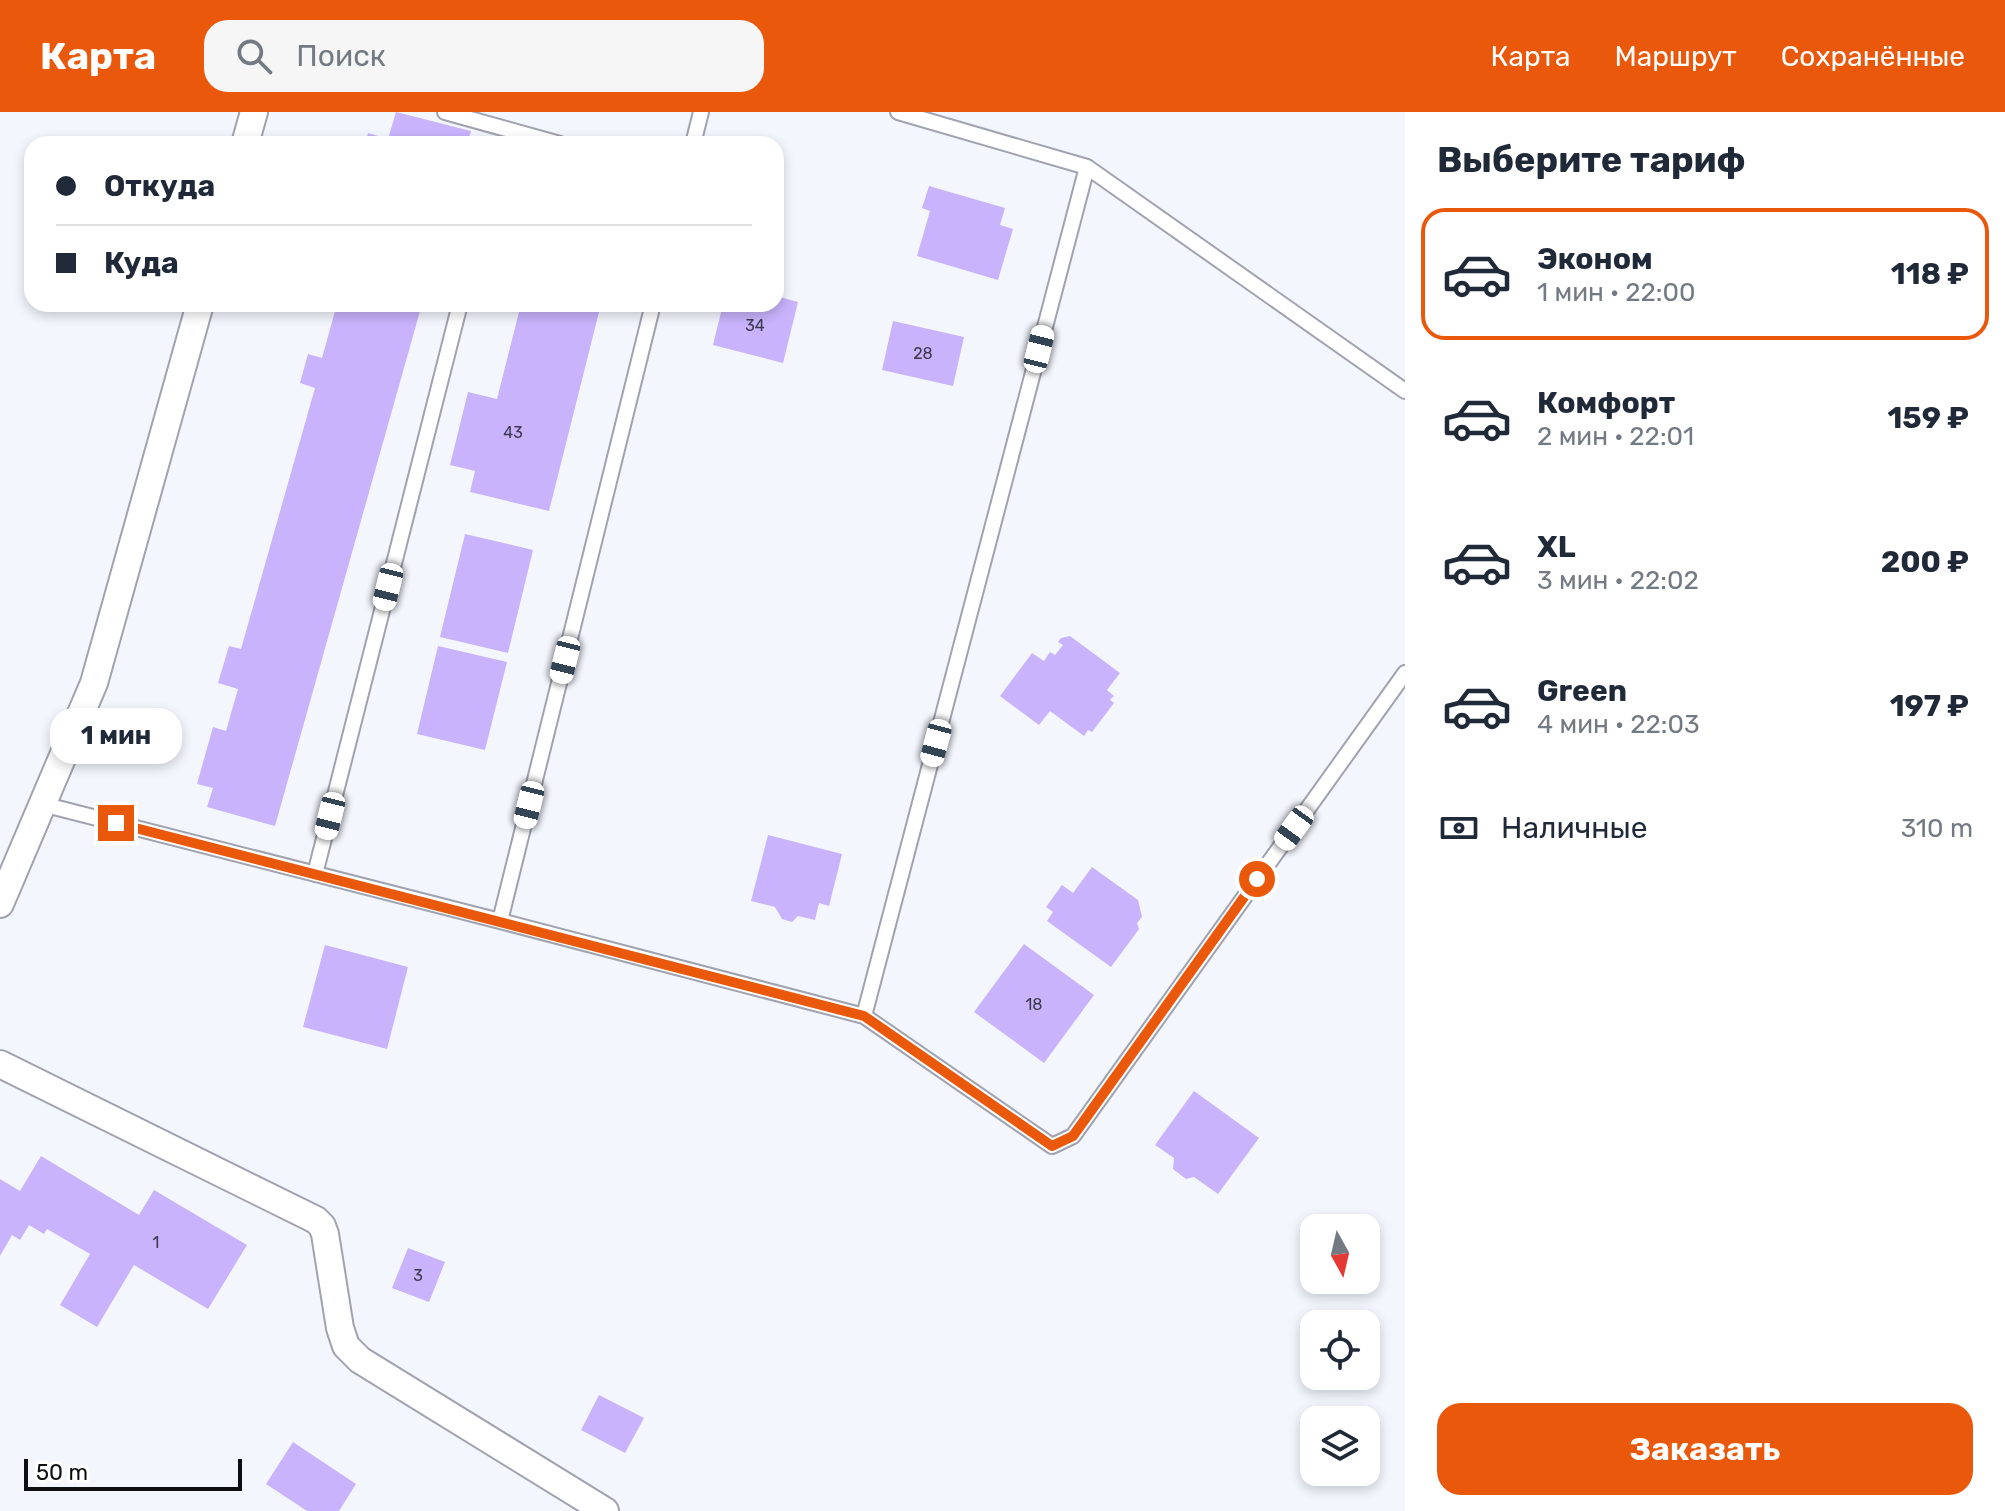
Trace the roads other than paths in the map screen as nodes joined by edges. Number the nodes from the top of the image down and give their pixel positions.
1 (254, 112) edge
2 (445, 112) edge
3 (701, 112) edge
4 (898, 112) edge
5 (505, 129) junction
6 (247, 136) edge
7 (503, 136) edge
8 (531, 136) edge
9 (695, 136) edge
10 (1087, 167) junction
11 (198, 312) edge
12 (458, 312) edge
13 (651, 312) edge
14 (1405, 391) edge
15 (1405, 673) edge
16 (42, 804) junction
17 (315, 874) junction
18 (0, 904) edge
19 (500, 921) junction
20 (864, 1016) junction
21 (0, 1064) edge
22 (605, 1511) edge

1 - 6 street
2 - 5 lane
3 - 9 lane
4 - 10 lane
5 - 7 lane
5 - 8 lane
10 - 14 lane
10 - 20 lane
11 - 16 street
12 - 17 lane
13 - 19 lane
15 - 20 lane
16 - 17 lane
16 - 18 street
17 - 19 lane
19 - 20 lane
21 - 22 street

